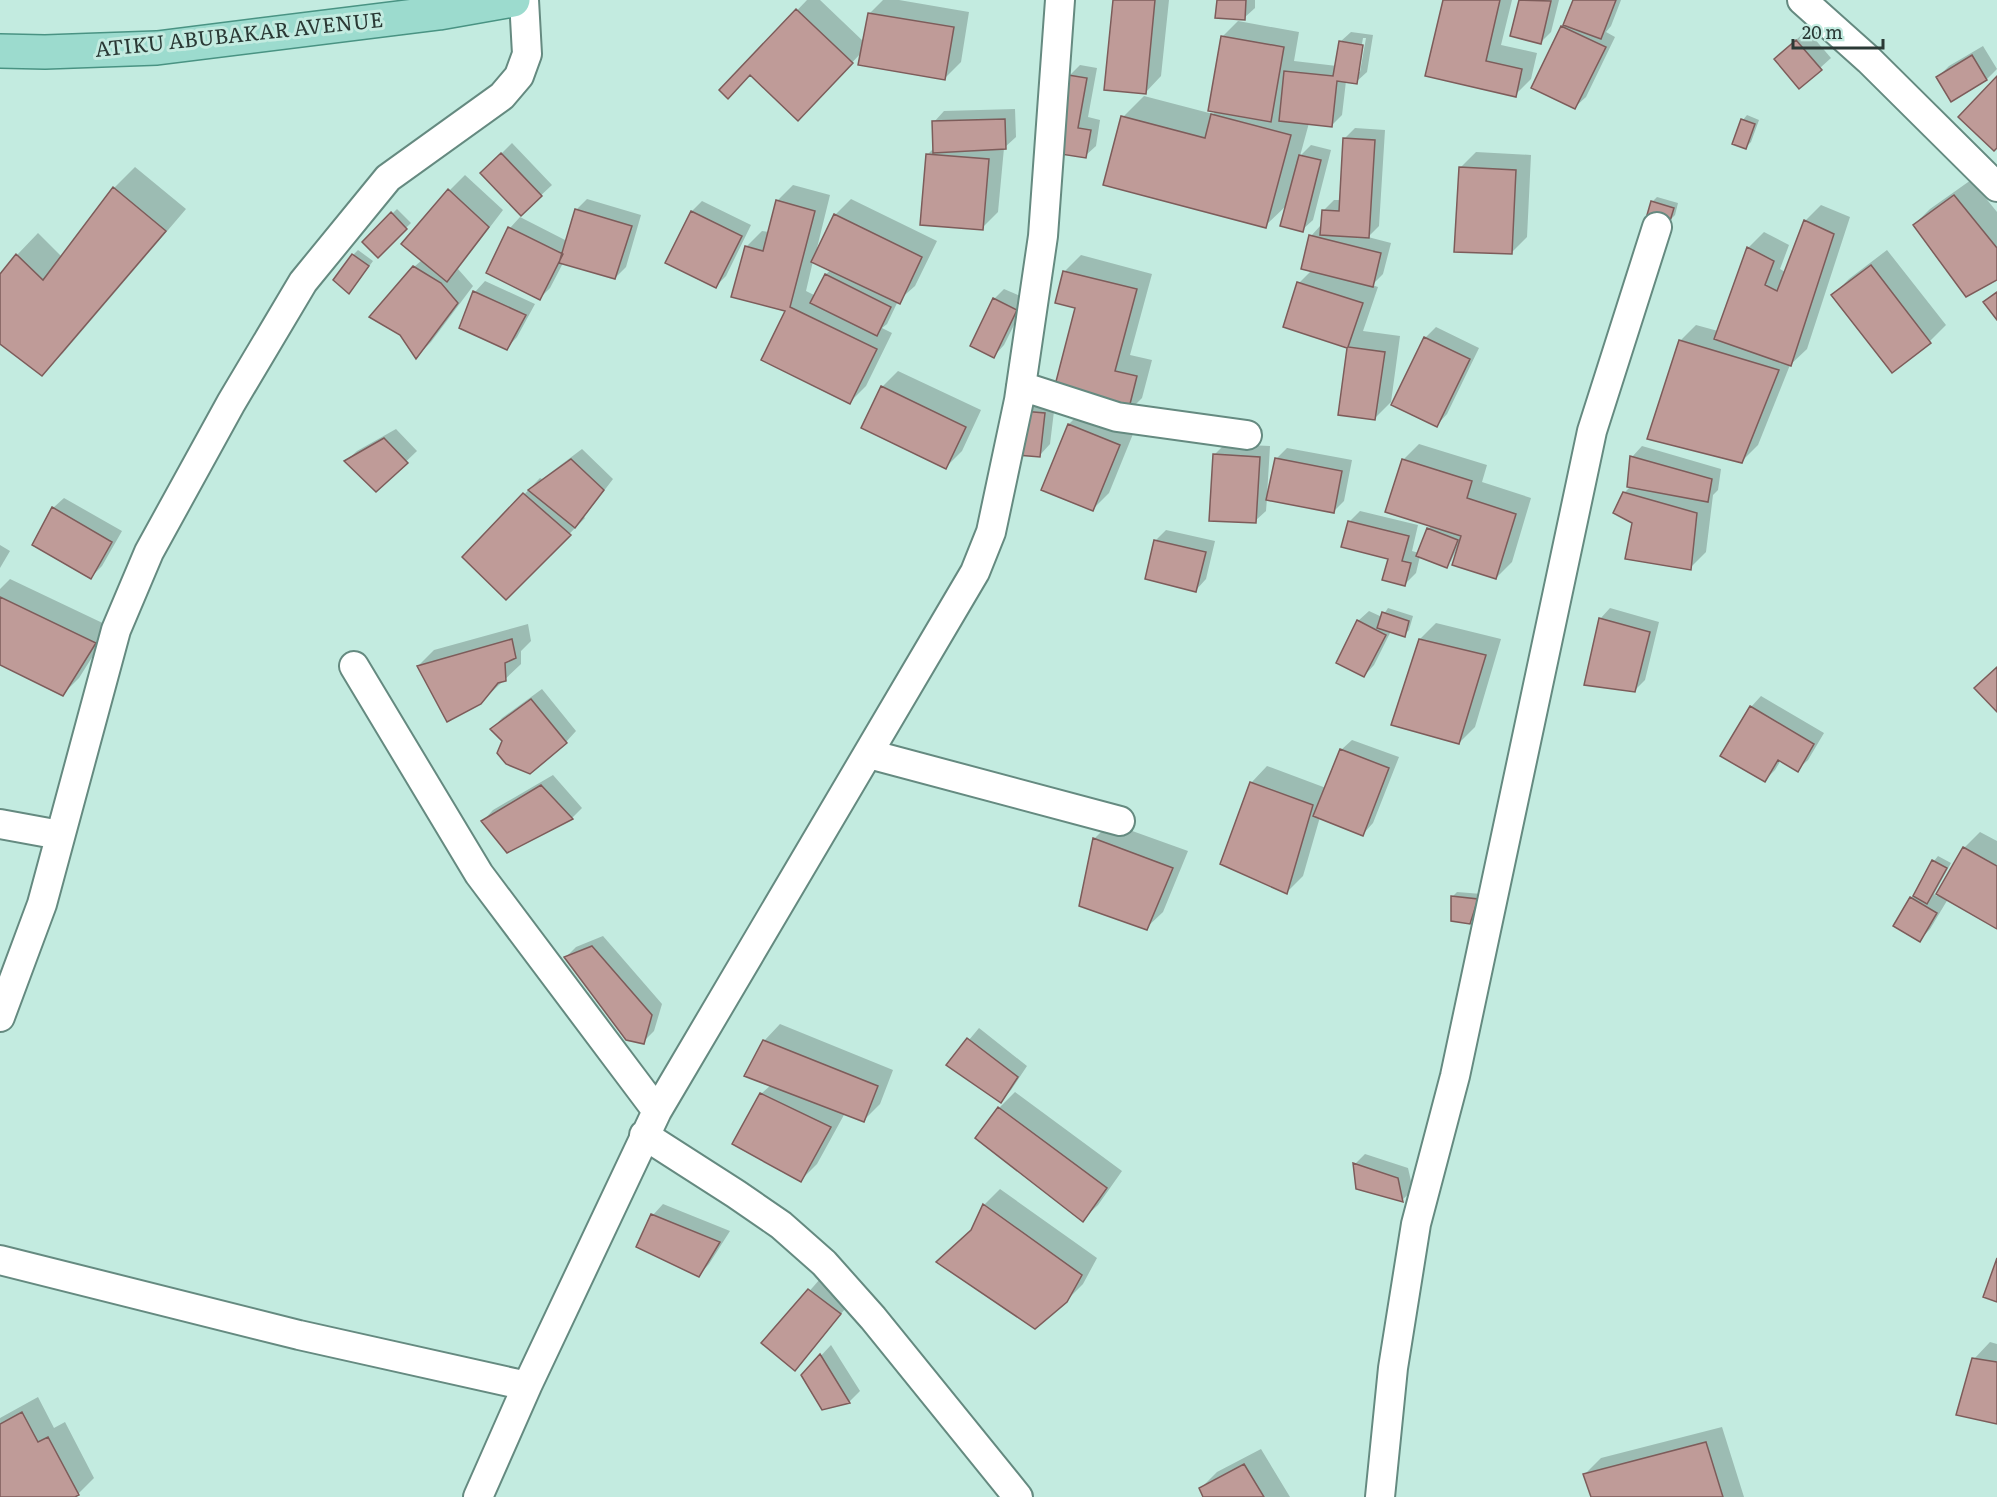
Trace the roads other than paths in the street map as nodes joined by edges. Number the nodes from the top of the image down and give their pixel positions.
1 (513, 0) edge
2 (524, 0) edge
3 (1060, 0) edge
4 (1802, 0) edge
5 (0, 51) edge
6 (1997, 187) edge
7 (1657, 227) dead end
8 (1021, 386) junction
9 (1247, 435) dead end
10 (354, 666) dead end
11 (868, 754) junction
12 (1120, 821) dead end
13 (0, 824) edge
14 (60, 835) junction
15 (0, 1017) edge
16 (650, 1123) junction
17 (0, 1260) edge
18 (527, 1386) junction
19 (478, 1497) edge
20 (1018, 1497) edge
21 (1380, 1497) edge

1 - 5 main road, ATIKU ABUBAKAR AVENUE
2 - 14 street
3 - 8 street
4 - 6 street
7 - 21 street
8 - 9 street
8 - 11 street
10 - 16 street
11 - 12 street
11 - 16 street
13 - 14 street
14 - 15 street
16 - 18 street
16 - 20 street
17 - 18 street
18 - 19 street

